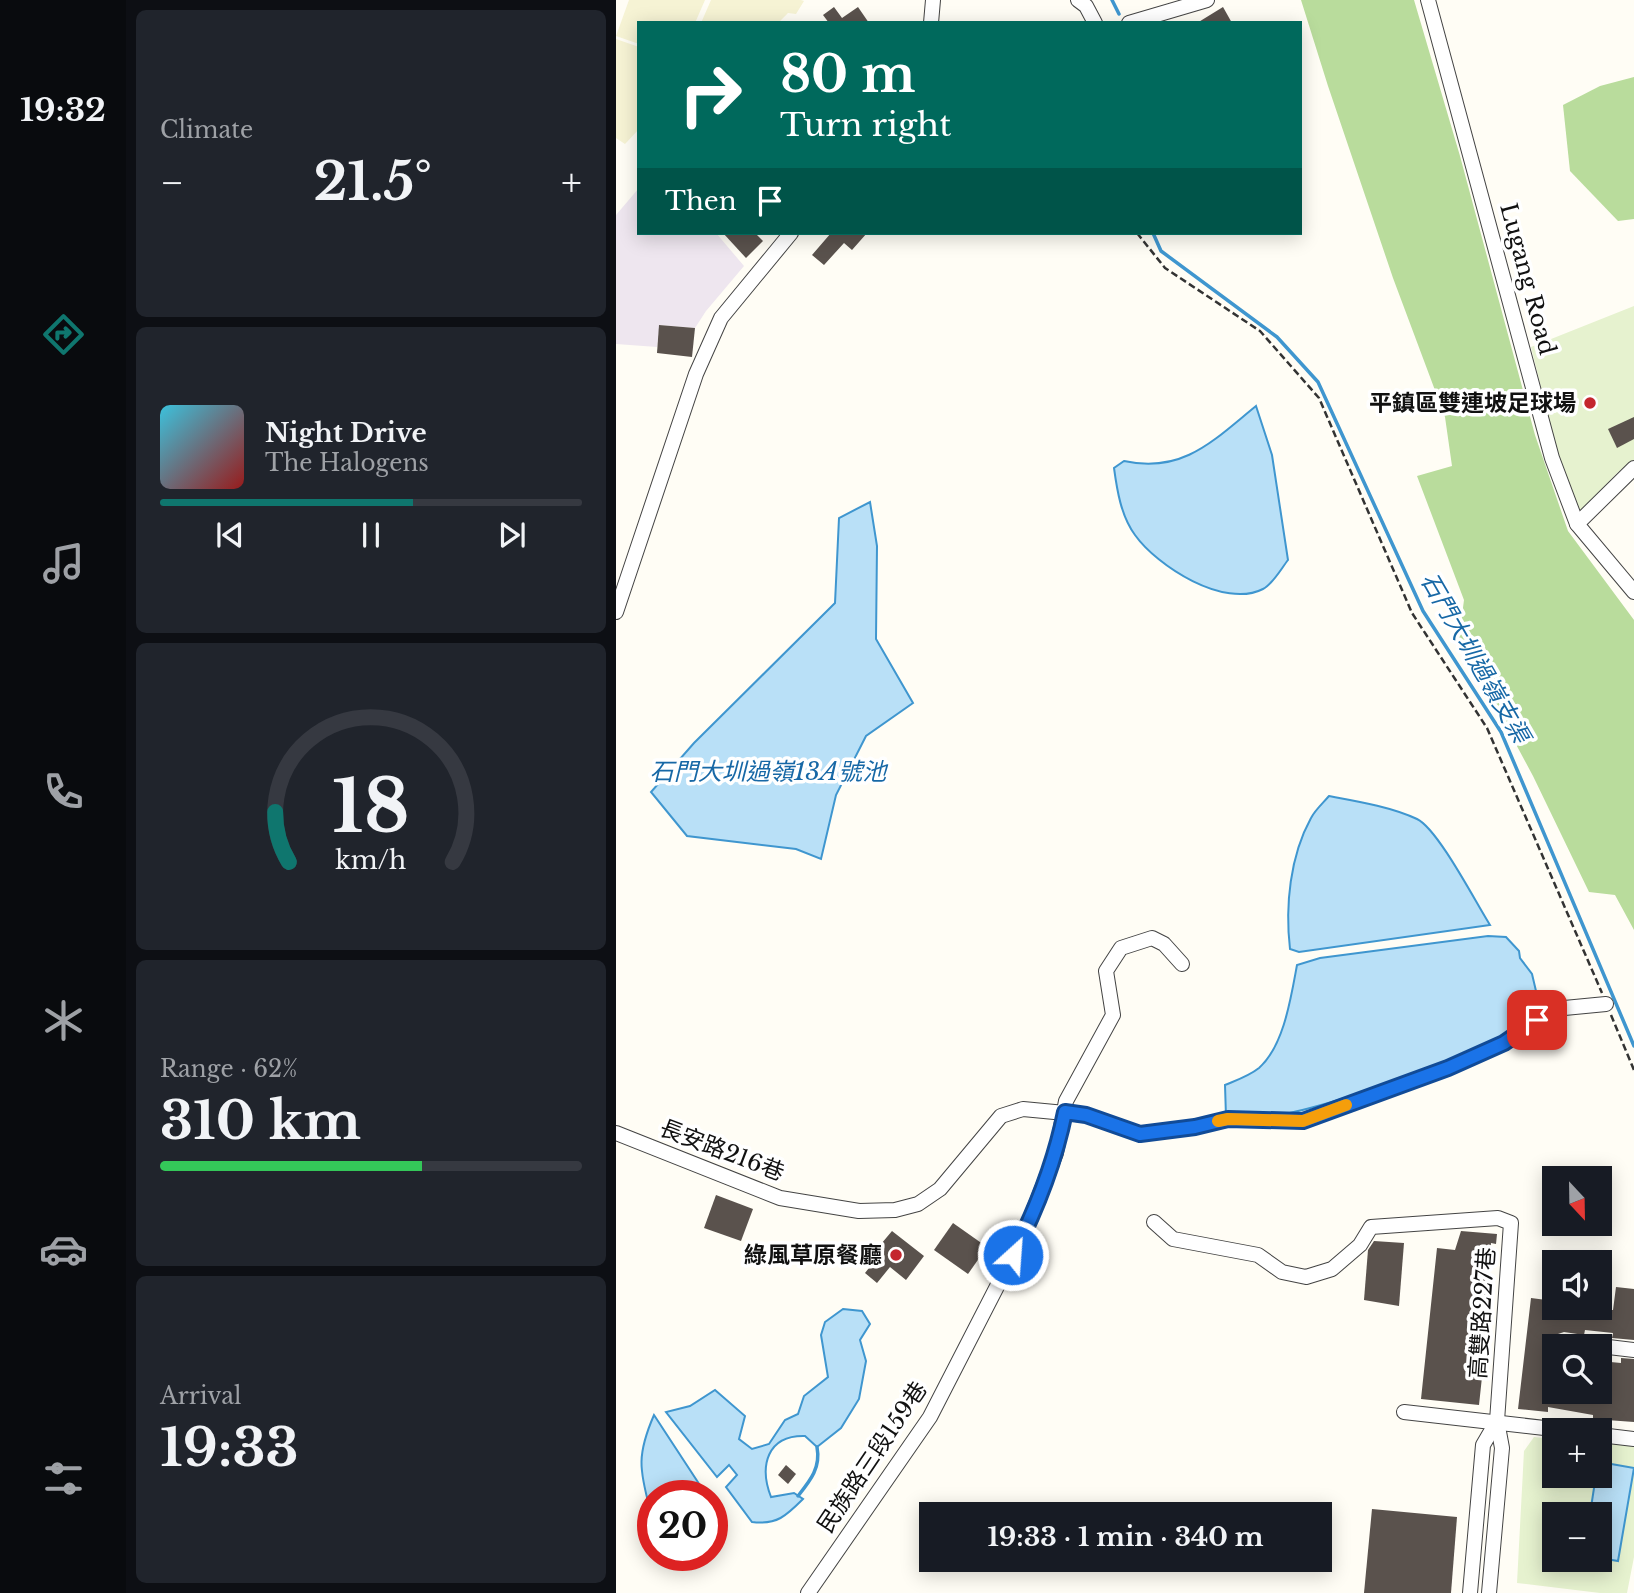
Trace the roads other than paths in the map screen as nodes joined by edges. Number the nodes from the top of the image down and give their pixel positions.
1 (933, 0) edge
2 (1079, 0) edge
3 (1207, 0) edge
4 (1428, 0) edge
5 (931, 21) edge
6 (1094, 21) edge
7 (1136, 21) edge
8 (789, 235) edge
9 (1634, 468) edge
10 (1577, 524) junction
11 (1634, 592) edge
12 (616, 612) edge
13 (1182, 964) dead end
14 (1606, 1004) road end
15 (1065, 1112) junction
16 (616, 1133) edge
17 (1154, 1222) dead end
18 (1612, 1347) edge
19 (1634, 1350) edge
20 (1404, 1412) dead end
21 (1497, 1421) junction
22 (1542, 1427) edge
23 (1612, 1436) edge
24 (1634, 1439) edge
25 (808, 1593) edge
26 (1470, 1593) edge
27 (1489, 1593) edge

1 - 5 street
2 - 6 street
3 - 7 street
4 - 10 street, Lugang Road
8 - 12 street
9 - 10 street
10 - 11 street, Lugang Road
13 - 15 street, 民族路三段159巷
14 - 15 street, 長安路216巷
15 - 16 street, 長安路216巷
15 - 25 street, 民族路三段159巷
17 - 21 street, 高雙路227巷
18 - 19 street
20 - 21 street
21 - 22 street
21 - 26 street
21 - 27 street
23 - 24 street

